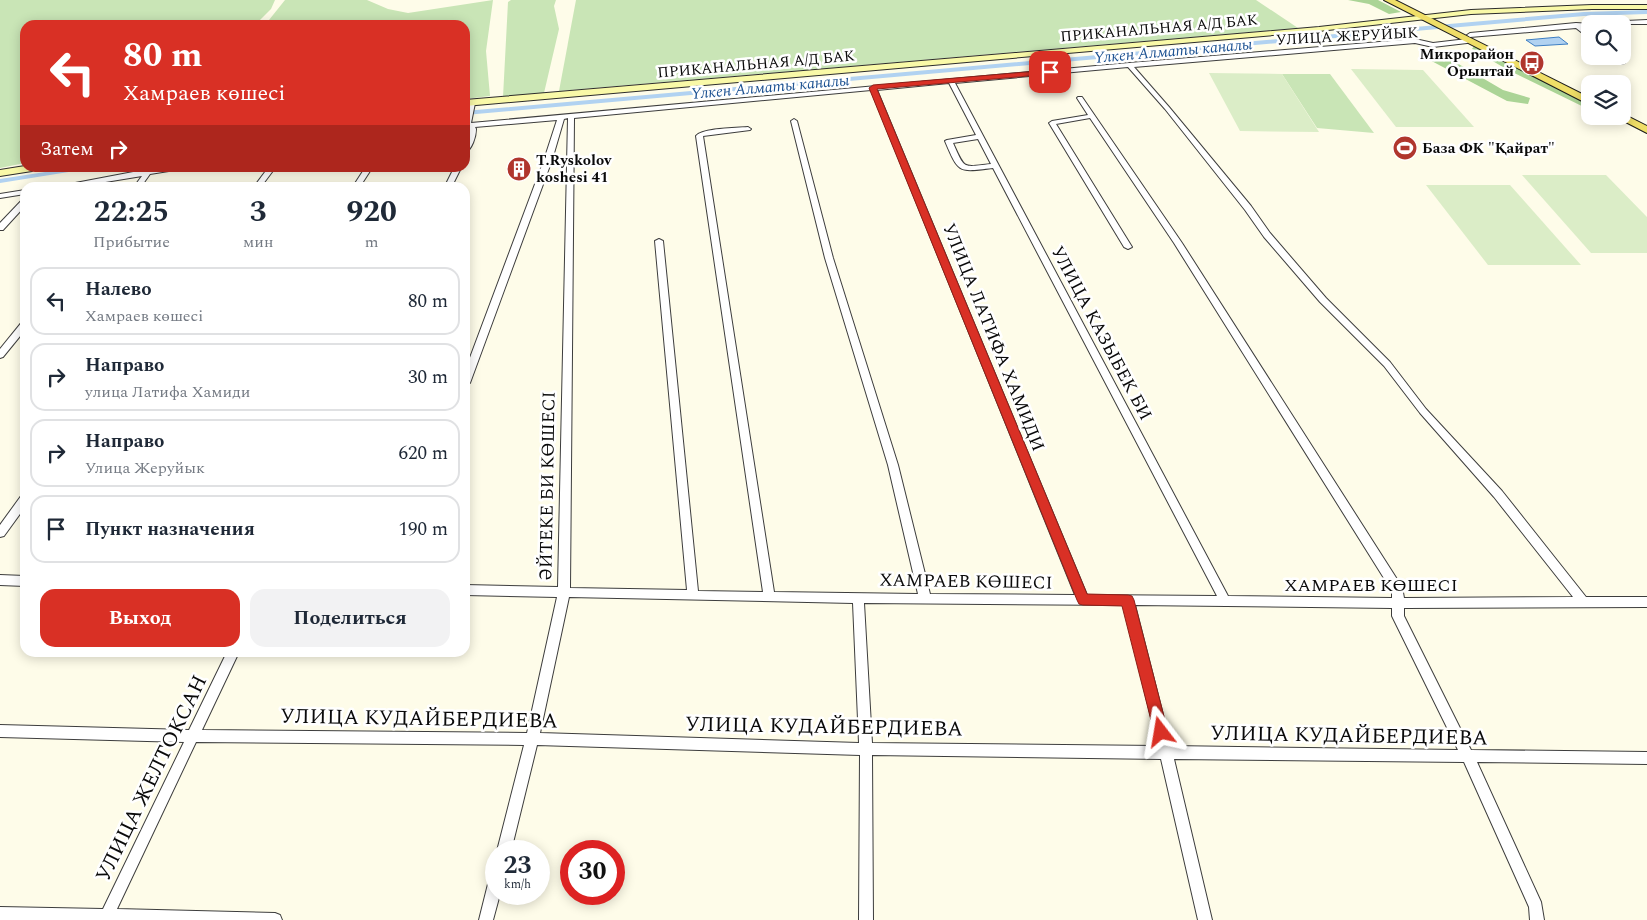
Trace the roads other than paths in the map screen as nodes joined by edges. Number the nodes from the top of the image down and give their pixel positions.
1 (1388, 0) edge
2 (1400, 0) edge
3 (1647, 7) edge
4 (1428, 18) junction
5 (1647, 22) edge
6 (1631, 23) edge
7 (1576, 25) junction
8 (1581, 25) edge
9 (1581, 29) edge
10 (1467, 36) junction
11 (1129, 65) junction
12 (951, 81) junction
13 (873, 88) junction
14 (1581, 90) edge
15 (1581, 97) edge
16 (1080, 98) dead end
17 (470, 103) edge
18 (1631, 114) edge
19 (566, 116) junction
20 (1092, 116) junction
21 (794, 121) dead end
22 (1631, 122) edge
23 (1647, 122) edge
24 (470, 125) edge
25 (470, 128) edge
26 (748, 129) dead end
27 (1647, 130) edge
28 (980, 136) junction
29 (470, 141) edge
30 (996, 166) junction
31 (20, 170) edge
32 (143, 172) edge
33 (148, 172) edge
34 (0, 173) edge
35 (86, 182) edge
36 (141, 182) edge
37 (20, 193) edge
38 (0, 196) edge
39 (20, 207) edge
40 (0, 228) edge
41 (659, 241) dead end
42 (1128, 247) dead end
43 (20, 330) edge
44 (0, 355) edge
45 (470, 370) edge
46 (20, 506) edge
47 (0, 533) edge
48 (0, 580) edge
49 (20, 581) edge
50 (470, 590) edge
51 (564, 592) junction
52 (693, 595) junction
53 (769, 597) junction
54 (858, 597) junction
55 (925, 598) junction
56 (1083, 600) junction
57 (1128, 600) junction
58 (1225, 601) junction
59 (1583, 602) junction
60 (1647, 602) edge
61 (1399, 603) junction
62 (231, 657) edge
63 (0, 731) edge
64 (194, 736) junction
65 (532, 739) junction
66 (866, 748) junction
67 (1166, 751) junction
68 (1468, 757) junction
69 (1647, 758) edge
70 (507, 840) edge
71 (490, 905) edge
72 (0, 914) edge
73 (106, 918) edge
74 (275, 920) edge
75 (486, 920) edge
76 (866, 920) edge
77 (1205, 920) edge
78 (1537, 920) edge

1 - 4 main road
2 - 4 main road
3 - 4 street, ПРИКАНАЛЬНАЯ А/Д БАК
4 - 10 main road
4 - 10 main road
4 - 17 street, ПРИКАНАЛЬНАЯ А/Д БАК
5 - 6 street
7 - 8 street, УЛИЦА ЖЕРУЙЫК
7 - 9 street
7 - 10 street, УЛИЦА ЖЕРУЙЫК
10 - 11 street, УЛИЦА ЖЕРУЙЫК
10 - 14 main road
10 - 15 main road
11 - 12 street, УЛИЦА ЖЕРУЙЫК
11 - 59 street
12 - 13 street, УЛИЦА ЖЕРУЙЫК
12 - 28 street, УЛИЦА КАЗЫБЕК БИ
13 - 19 street, УЛИЦА ЖЕРУЙЫК
13 - 56 street, УЛИЦА ЛАТИФА ХАМИДИ
16 - 20 street
18 - 23 main road
19 - 24 street
19 - 45 street
19 - 51 street, ӘЙТЕКЕ БИ КӨШЕСІ
20 - 42 street
20 - 61 street
21 - 55 street
22 - 27 main road
25 - 29 street
26 - 53 street
28 - 30 street, УЛИЦА КАЗЫБЕК БИ
28 - 30 street
30 - 58 street, УЛИЦА КАЗЫБЕК БИ
31 - 34 street
32 - 35 street
33 - 36 street
37 - 38 street
39 - 40 street
41 - 52 street
43 - 44 street
46 - 47 street
48 - 49 street
50 - 51 street, ХАМРАЕВ КӨШЕСІ
51 - 52 street, ХАМРАЕВ КӨШЕСІ
51 - 65 street, ӘЙТЕКЕ БИ КӨШЕСІ
52 - 53 street, ХАМРАЕВ КӨШЕСІ
53 - 54 street, ХАМРАЕВ КӨШЕСІ
54 - 55 street, ХАМРАЕВ КӨШЕСІ
54 - 66 street
55 - 56 street, ХАМРАЕВ КӨШЕСІ
56 - 57 street, ХАМРАЕВ КӨШЕСІ
57 - 58 street, ХАМРАЕВ КӨШЕСІ
57 - 67 street
58 - 61 street, ХАМРАЕВ КӨШЕСІ
59 - 60 street, ХАМРАЕВ КӨШЕСІ
59 - 61 street, ХАМРАЕВ КӨШЕСІ
61 - 68 street
62 - 64 street, УЛИЦА ЖЕЛТОКСАН
63 - 64 street, УЛИЦА КУДАЙБЕРДИЕВА
64 - 65 street, УЛИЦА КУДАЙБЕРДИЕВА
64 - 73 street, УЛИЦА ЖЕЛТОКСАН
65 - 66 street, УЛИЦА КУДАЙБЕРДИЕВА
65 - 70 street, ӘЙТЕКЕ БИ КӨШЕСІ
66 - 67 street, УЛИЦА КУДАЙБЕРДИЕВА
66 - 76 street
67 - 68 street, УЛИЦА КУДАЙБЕРДИЕВА
67 - 77 street
68 - 69 street, УЛИЦА КУДАЙБЕРДИЕВА
68 - 78 street
71 - 75 street
72 - 73 street
73 - 74 street

